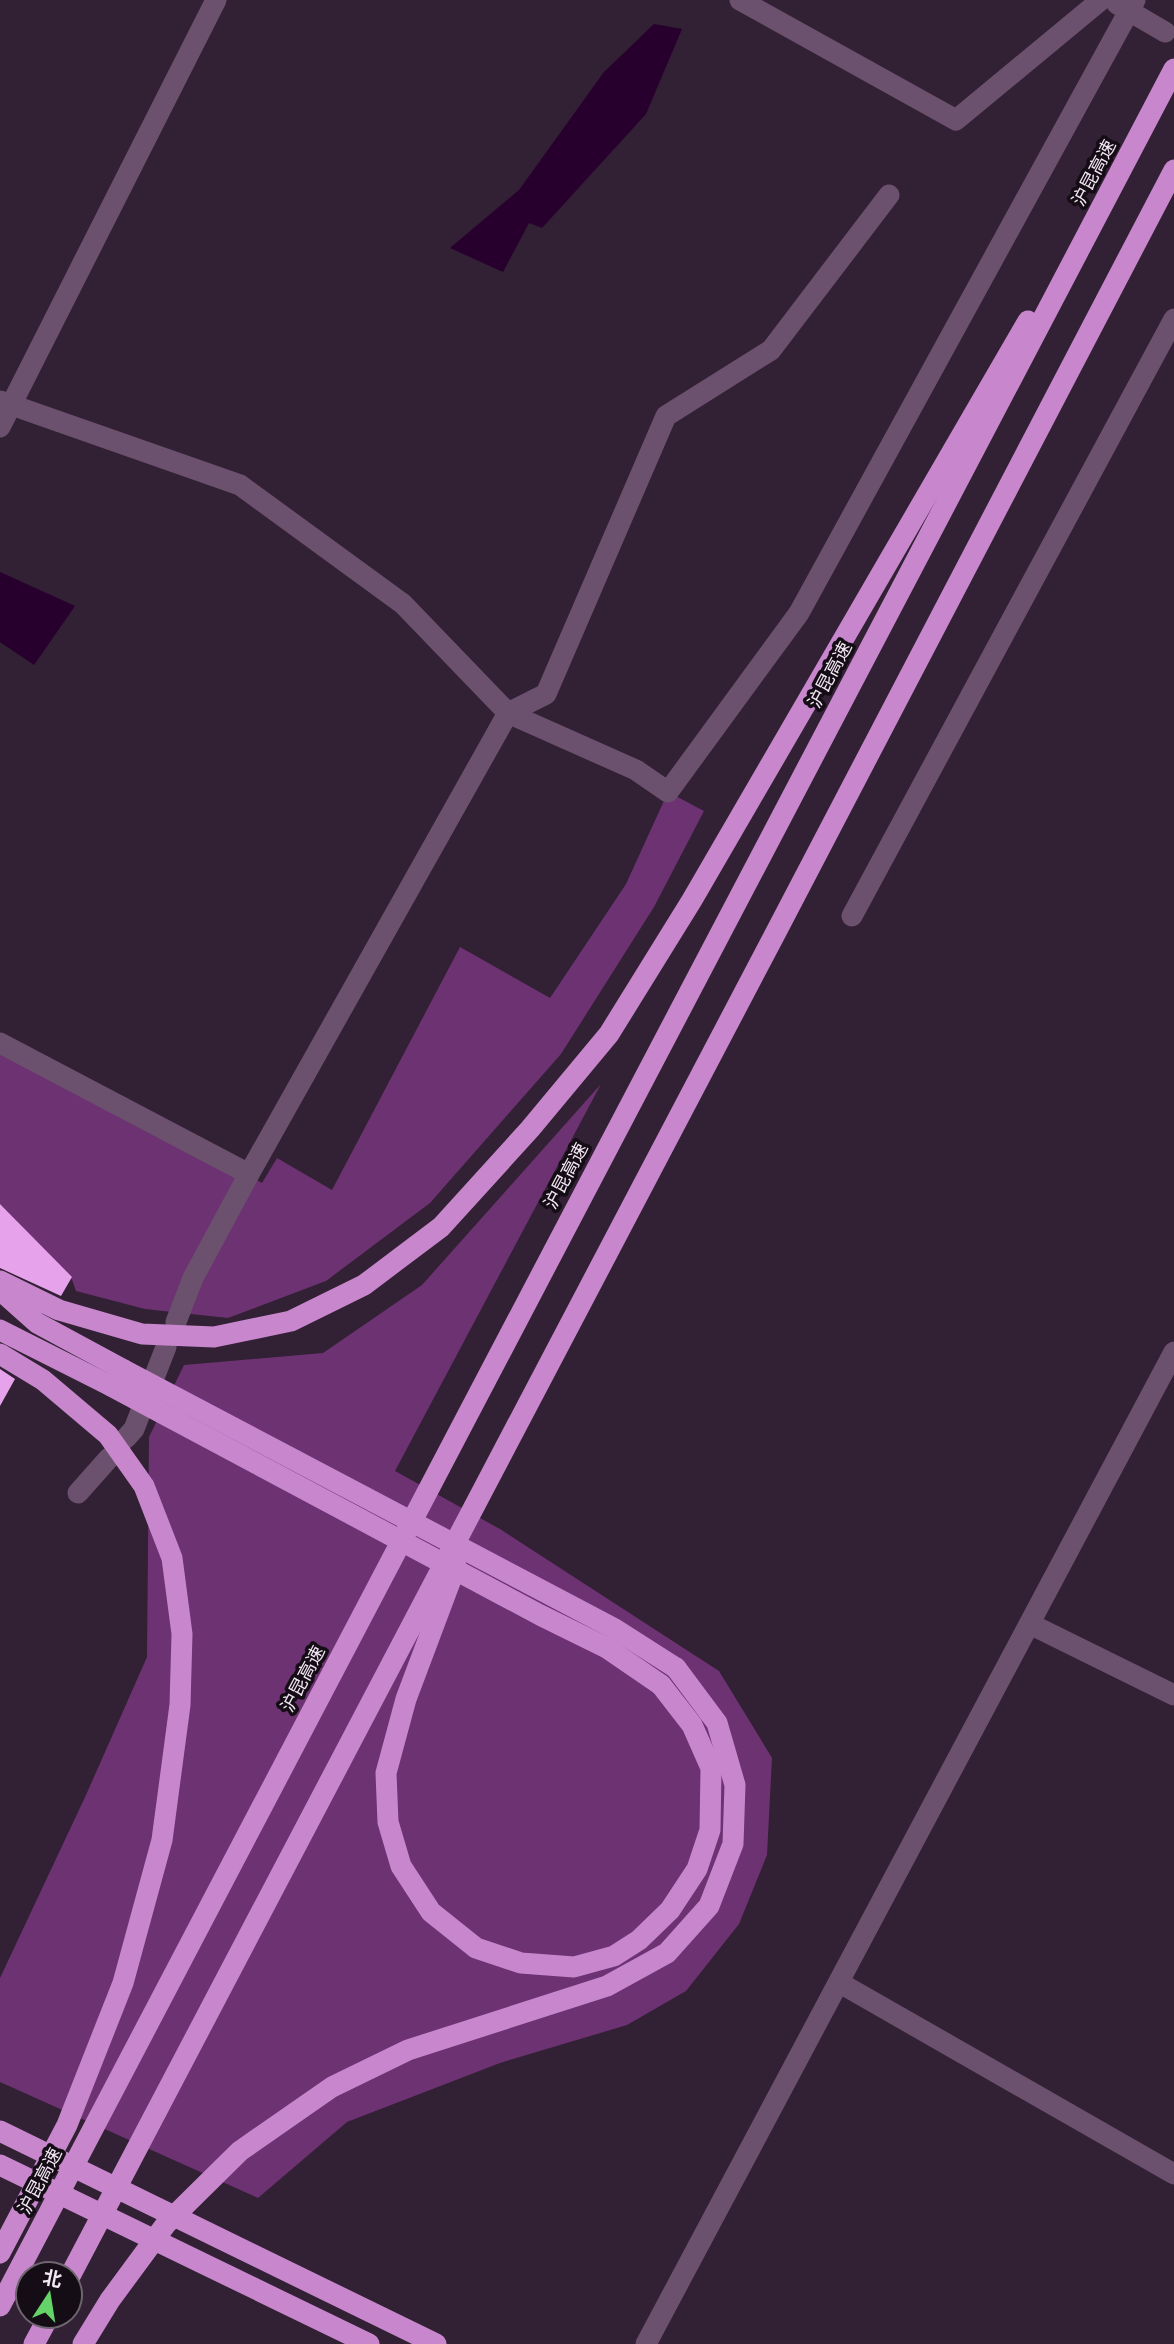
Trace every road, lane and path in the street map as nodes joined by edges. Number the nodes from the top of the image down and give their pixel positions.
1 (216, 0) edge
2 (740, 0) edge
3 (1101, 0) edge
4 (1109, 0) edge
5 (1132, 6) edge
6 (1165, 32) dead end
7 (1174, 69) edge
8 (1174, 170) edge
9 (1116, 180) junction
10 (889, 195) dead end
11 (1174, 319) edge
12 (6, 403) edge
13 (0, 427) edge
14 (508, 713) junction
15 (852, 916) dead end
16 (0, 1044) edge
17 (249, 1174) junction
18 (0, 1281) edge
19 (0, 1290) edge
20 (176, 1322) dead end
21 (0, 1330) edge
22 (166, 1347) dead end
23 (1174, 1352) edge
24 (0, 1354) edge
25 (117, 1378) junction
26 (126, 1438) dead end
27 (108, 1458) dead end
28 (485, 1490) junction
29 (78, 1493) dead end
30 (1030, 1624) junction
31 (1174, 1695) edge
32 (840, 1983) junction
33 (0, 2131) edge
34 (0, 2165) edge
35 (1174, 2174) edge
36 (0, 2253) edge
37 (78, 2260) edge
38 (0, 2305) edge
39 (83, 2344) edge
40 (369, 2344) edge
41 (436, 2344) edge
42 (646, 2344) edge

1 - 12 street
2 - 3 street
4 - 5 street
5 - 6 street
5 - 14 street
7 - 9 highway, 沪昆高速
8 - 28 highway
9 - 18 highway
9 - 38 highway, 沪昆高速
10 - 14 street
11 - 15 street
12 - 13 street
12 - 14 street
14 - 17 street
16 - 17 street
17 - 20 street
19 - 25 highway
21 - 25 highway
22 - 26 street
23 - 30 street
24 - 36 highway
25 - 28 highway, bridge
25 - 39 highway, bridge
27 - 29 street
28 - 37 highway
30 - 31 street
30 - 32 street
32 - 35 street
32 - 42 street
33 - 41 highway, bridge
34 - 40 highway, bridge

